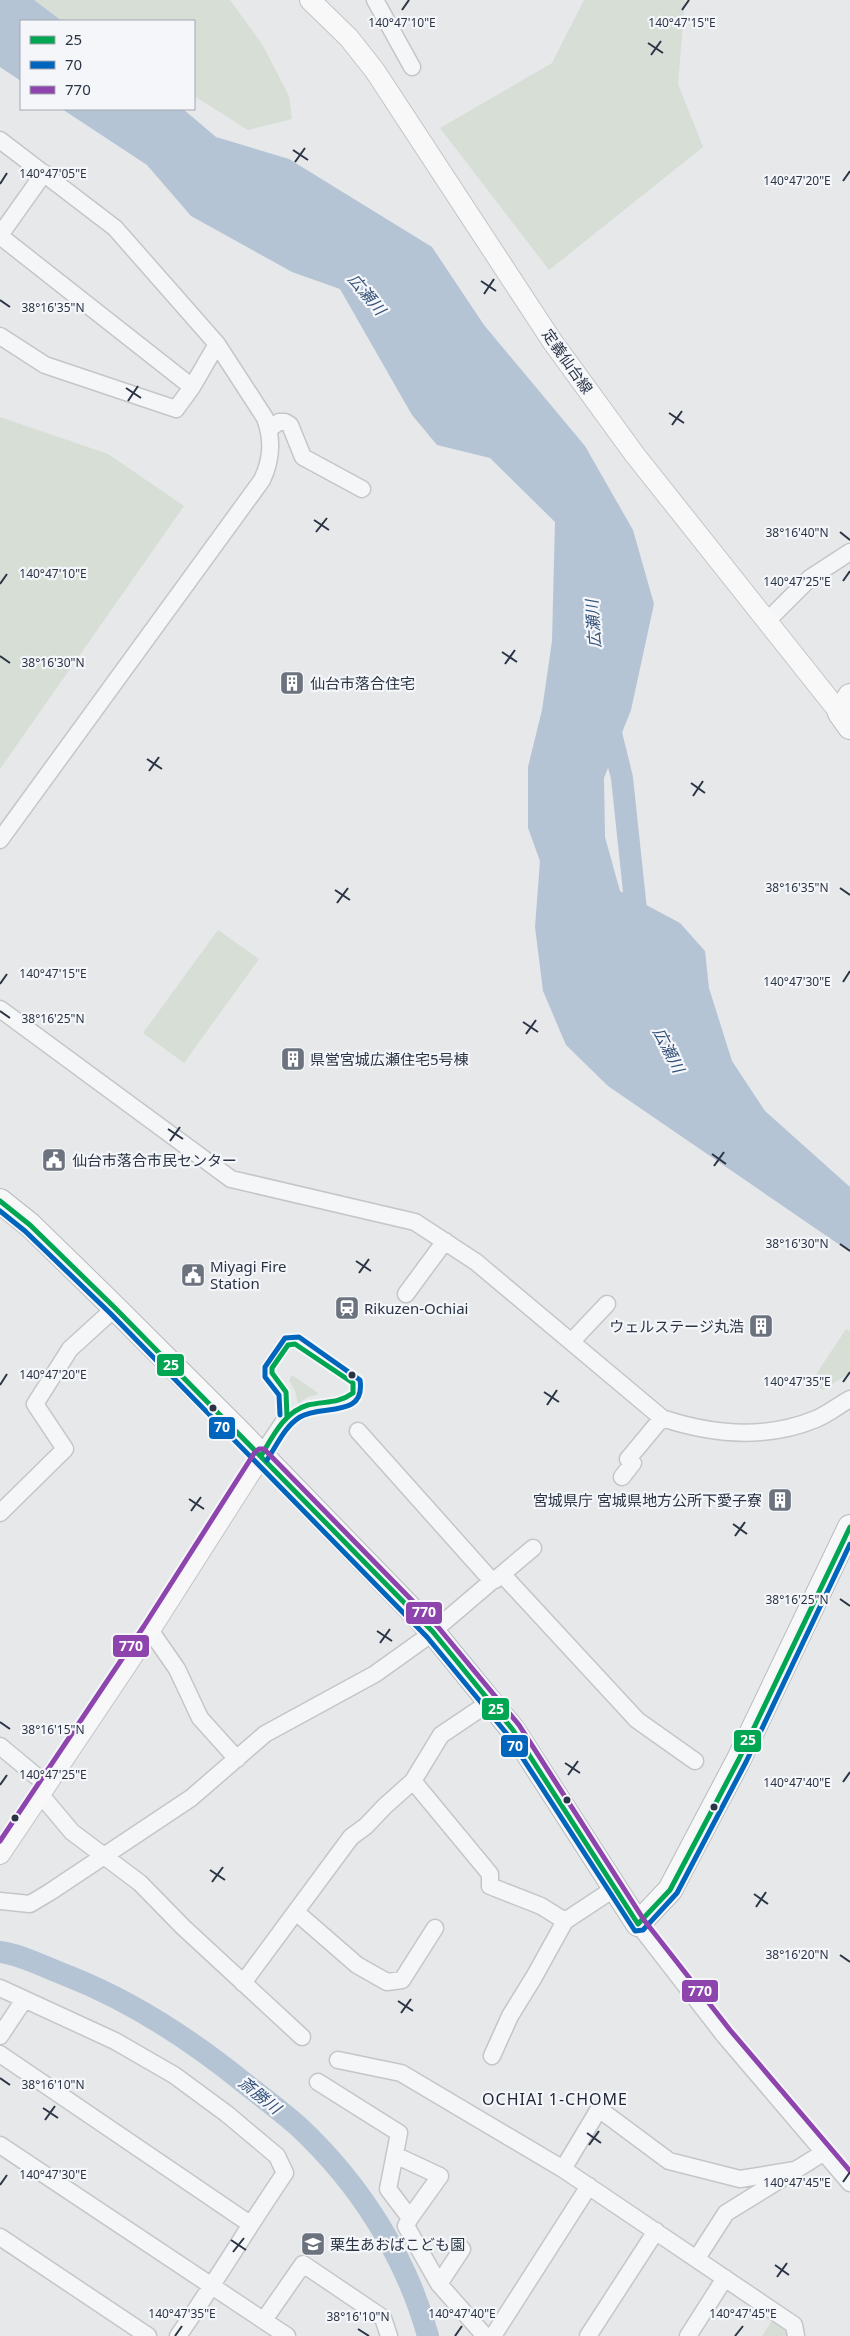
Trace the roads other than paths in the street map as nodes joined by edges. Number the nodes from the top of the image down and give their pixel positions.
1 (375, 0) edge
2 (315, 1) edge
3 (412, 67) dead end
4 (0, 140) edge
5 (44, 173) junction
6 (0, 236) edge
7 (0, 336) edge
8 (218, 344) junction
9 (192, 387) junction
10 (269, 429) junction
11 (362, 489) dead end
12 (850, 552) edge
13 (766, 622) junction
14 (847, 712) edge
15 (0, 840) edge
16 (0, 1009) edge
17 (0, 1201) edge
18 (445, 1241) junction
19 (406, 1294) dead end
20 (607, 1304) dead end
21 (115, 1308) junction
22 (572, 1341) junction
23 (850, 1399) edge
24 (287, 1417) dead end
25 (662, 1418) junction
26 (358, 1432) dead end
27 (262, 1456) junction
28 (622, 1477) dead end
29 (0, 1513) edge
30 (850, 1527) edge
31 (533, 1548) dead end
32 (497, 1578) junction
33 (150, 1630) junction
34 (433, 1632) junction
35 (490, 1702) junction
36 (0, 1746) edge
37 (237, 1759) junction
38 (695, 1760) dead end
39 (413, 1781) junction
40 (44, 1789) junction
41 (0, 1854) edge
42 (102, 1856) junction
43 (615, 1888) junction
44 (0, 1901) edge
45 (296, 1912) junction
46 (565, 1921) junction
47 (638, 1924) junction
48 (435, 1928) dead end
49 (243, 1983) junction
50 (0, 1988) edge
51 (24, 2000) junction
52 (0, 2036) edge
53 (302, 2037) dead end
54 (0, 2054) edge
55 (492, 2056) dead end
56 (338, 2060) dead end
57 (318, 2082) dead end
58 (0, 2145) edge
59 (822, 2153) junction
60 (395, 2155) junction
61 (563, 2169) junction
62 (795, 2170) junction
63 (850, 2183) edge
64 (589, 2186) junction
65 (410, 2218) junction
66 (250, 2224) junction
67 (656, 2232) junction
68 (0, 2237) edge
69 (462, 2249) dead end
70 (697, 2258) junction
71 (725, 2278) junction
72 (439, 2284) junction
73 (213, 2286) junction
74 (264, 2320) junction
75 (148, 2336) edge
76 (178, 2336) edge
77 (287, 2336) edge
78 (389, 2336) edge
79 (485, 2336) edge
80 (493, 2336) edge
81 (588, 2336) edge
82 (688, 2336) edge
83 (796, 2336) edge

1 - 3 street
2 - 13 main road, 定義仙台線
4 - 5 street
5 - 6 street
5 - 8 street
6 - 9 street
7 - 9 street
8 - 9 street
8 - 10 street
10 - 11 street
10 - 15 street
12 - 13 street
13 - 14 main road, 定義仙台線
16 - 18 street
17 - 21 highway
18 - 19 street
18 - 22 street
20 - 22 street
21 - 27 highway
21 - 29 street
22 - 25 street
23 - 25 street
24 - 27 street
25 - 28 street
26 - 32 street
27 - 33 main road
27 - 34 highway
30 - 47 highway
31 - 32 street
32 - 34 street
32 - 38 street
33 - 37 street
33 - 40 main road
34 - 35 highway
34 - 37 street
35 - 39 street
35 - 43 highway
36 - 40 street
37 - 42 street
39 - 45 street
39 - 46 street
40 - 41 main road
40 - 42 street
42 - 44 street
42 - 49 street
43 - 46 street
43 - 47 highway
45 - 48 street
45 - 49 street
46 - 55 street
47 - 59 street
49 - 53 street
50 - 51 street
51 - 52 street
51 - 66 street
54 - 66 street
56 - 61 street
57 - 60 street
58 - 73 street
59 - 62 street
59 - 63 street
60 - 65 street
60 - 65 street
61 - 62 street
61 - 64 street
62 - 70 street
64 - 67 street
64 - 80 street
65 - 72 street
66 - 73 street
67 - 70 street
67 - 81 street
68 - 75 street
69 - 72 street
70 - 71 street
71 - 82 street
71 - 83 street
72 - 79 street
73 - 74 street
73 - 76 street
74 - 77 street
74 - 78 street

